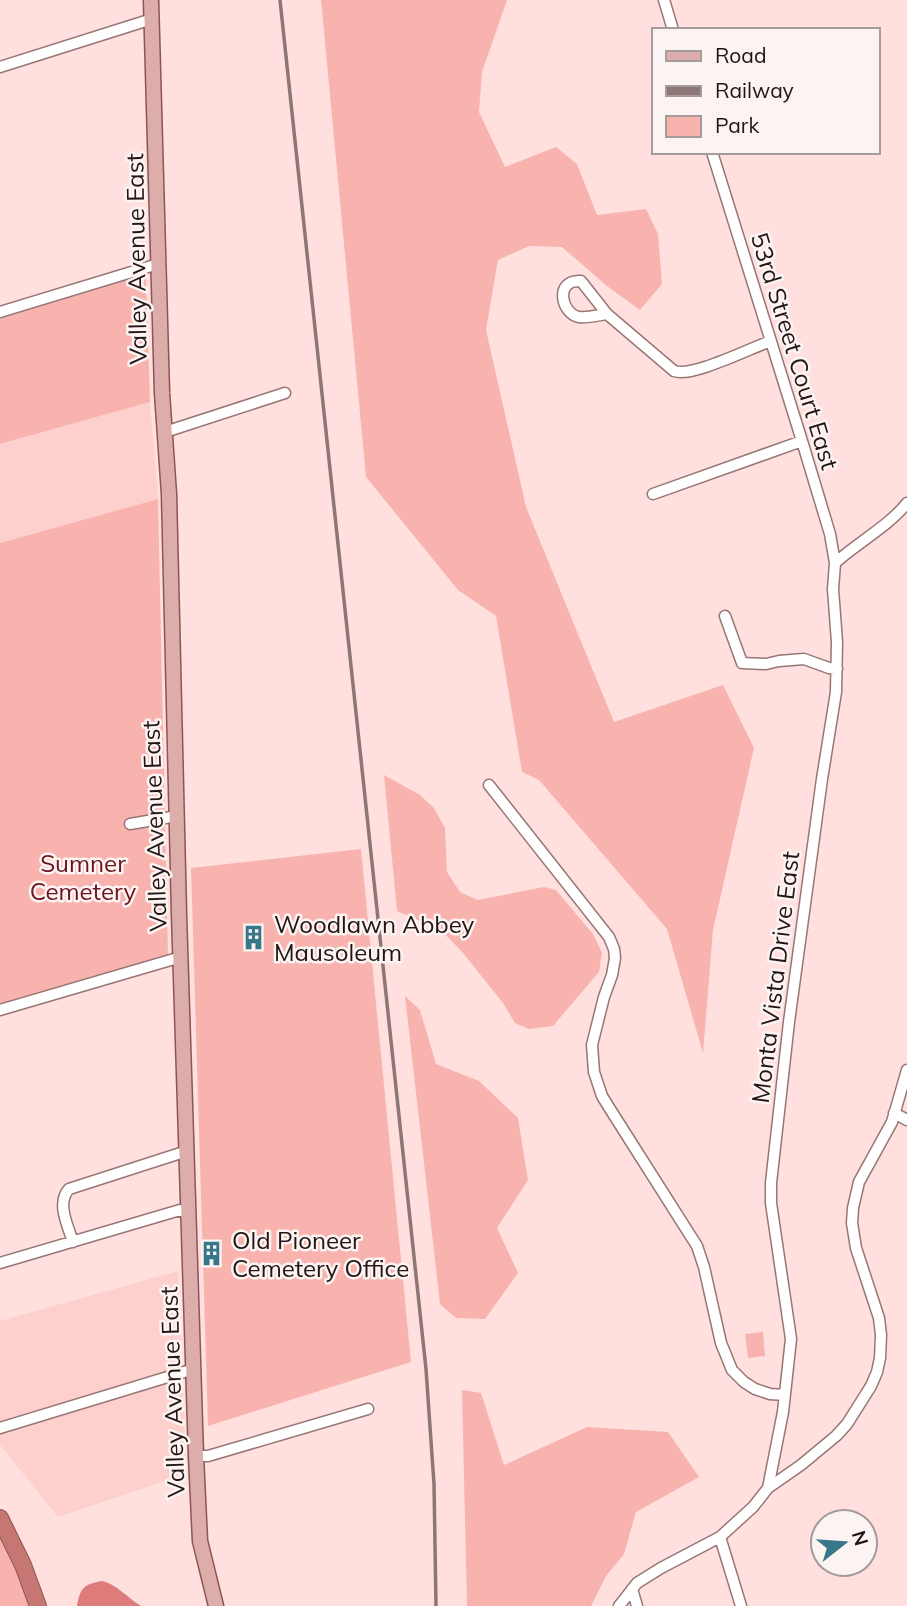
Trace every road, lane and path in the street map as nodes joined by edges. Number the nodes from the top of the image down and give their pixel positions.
1 (151, 0) edge
2 (664, 0) edge
3 (152, 19) junction
4 (672, 28) edge
5 (0, 67) edge
6 (713, 154) edge
7 (158, 264) junction
8 (0, 312) edge
9 (607, 314) dead end
10 (771, 341) junction
11 (285, 393) dead end
12 (165, 432) junction
13 (802, 441) junction
14 (653, 494) dead end
15 (907, 503) edge
16 (835, 563) junction
17 (725, 617) dead end
18 (837, 669) junction
19 (489, 785) dead end
20 (177, 816) junction
21 (130, 824) dead end
22 (181, 957) junction
23 (0, 1010) edge
24 (907, 1070) edge
25 (894, 1113) junction
26 (907, 1120) edge
27 (187, 1151) junction
28 (189, 1215) junction
29 (73, 1242) junction
30 (0, 1263) edge
31 (194, 1370) junction
32 (785, 1395) junction
33 (368, 1409) dead end
34 (0, 1428) edge
35 (196, 1456) junction
36 (768, 1488) junction
37 (0, 1518) edge
38 (720, 1537) junction
39 (632, 1589) junction
40 (38, 1606) edge
41 (216, 1606) edge
42 (619, 1606) edge
43 (637, 1606) edge
44 (741, 1606) edge

1 - 3 main road, Valley Avenue East
2 - 4 street
3 - 5 street
3 - 7 main road, Valley Avenue East
6 - 10 street, 53rd Street Court East
7 - 8 street
7 - 12 main road, Valley Avenue East
9 - 10 street
10 - 13 street, 53rd Street Court East
11 - 12 street
12 - 20 main road, Valley Avenue East
13 - 14 street
13 - 16 street, 53rd Street Court East
15 - 16 street
16 - 18 street, Monta Vista Drive East
17 - 18 street
18 - 32 street, Monta Vista Drive East
19 - 32 street
20 - 21 street
20 - 22 main road, Valley Avenue East
22 - 23 street
22 - 27 main road, Valley Avenue East
24 - 25 street
25 - 26 street
25 - 36 street
27 - 28 main road, Valley Avenue East
27 - 29 street
28 - 29 street
28 - 31 main road, Valley Avenue East
29 - 30 street
31 - 34 street
31 - 35 main road, Valley Avenue East
32 - 36 street, Monta Vista Drive East
33 - 35 street
35 - 41 main road, Valley Avenue East
36 - 38 street
37 - 40 highway
38 - 39 street
38 - 44 street
39 - 42 street
39 - 43 street

